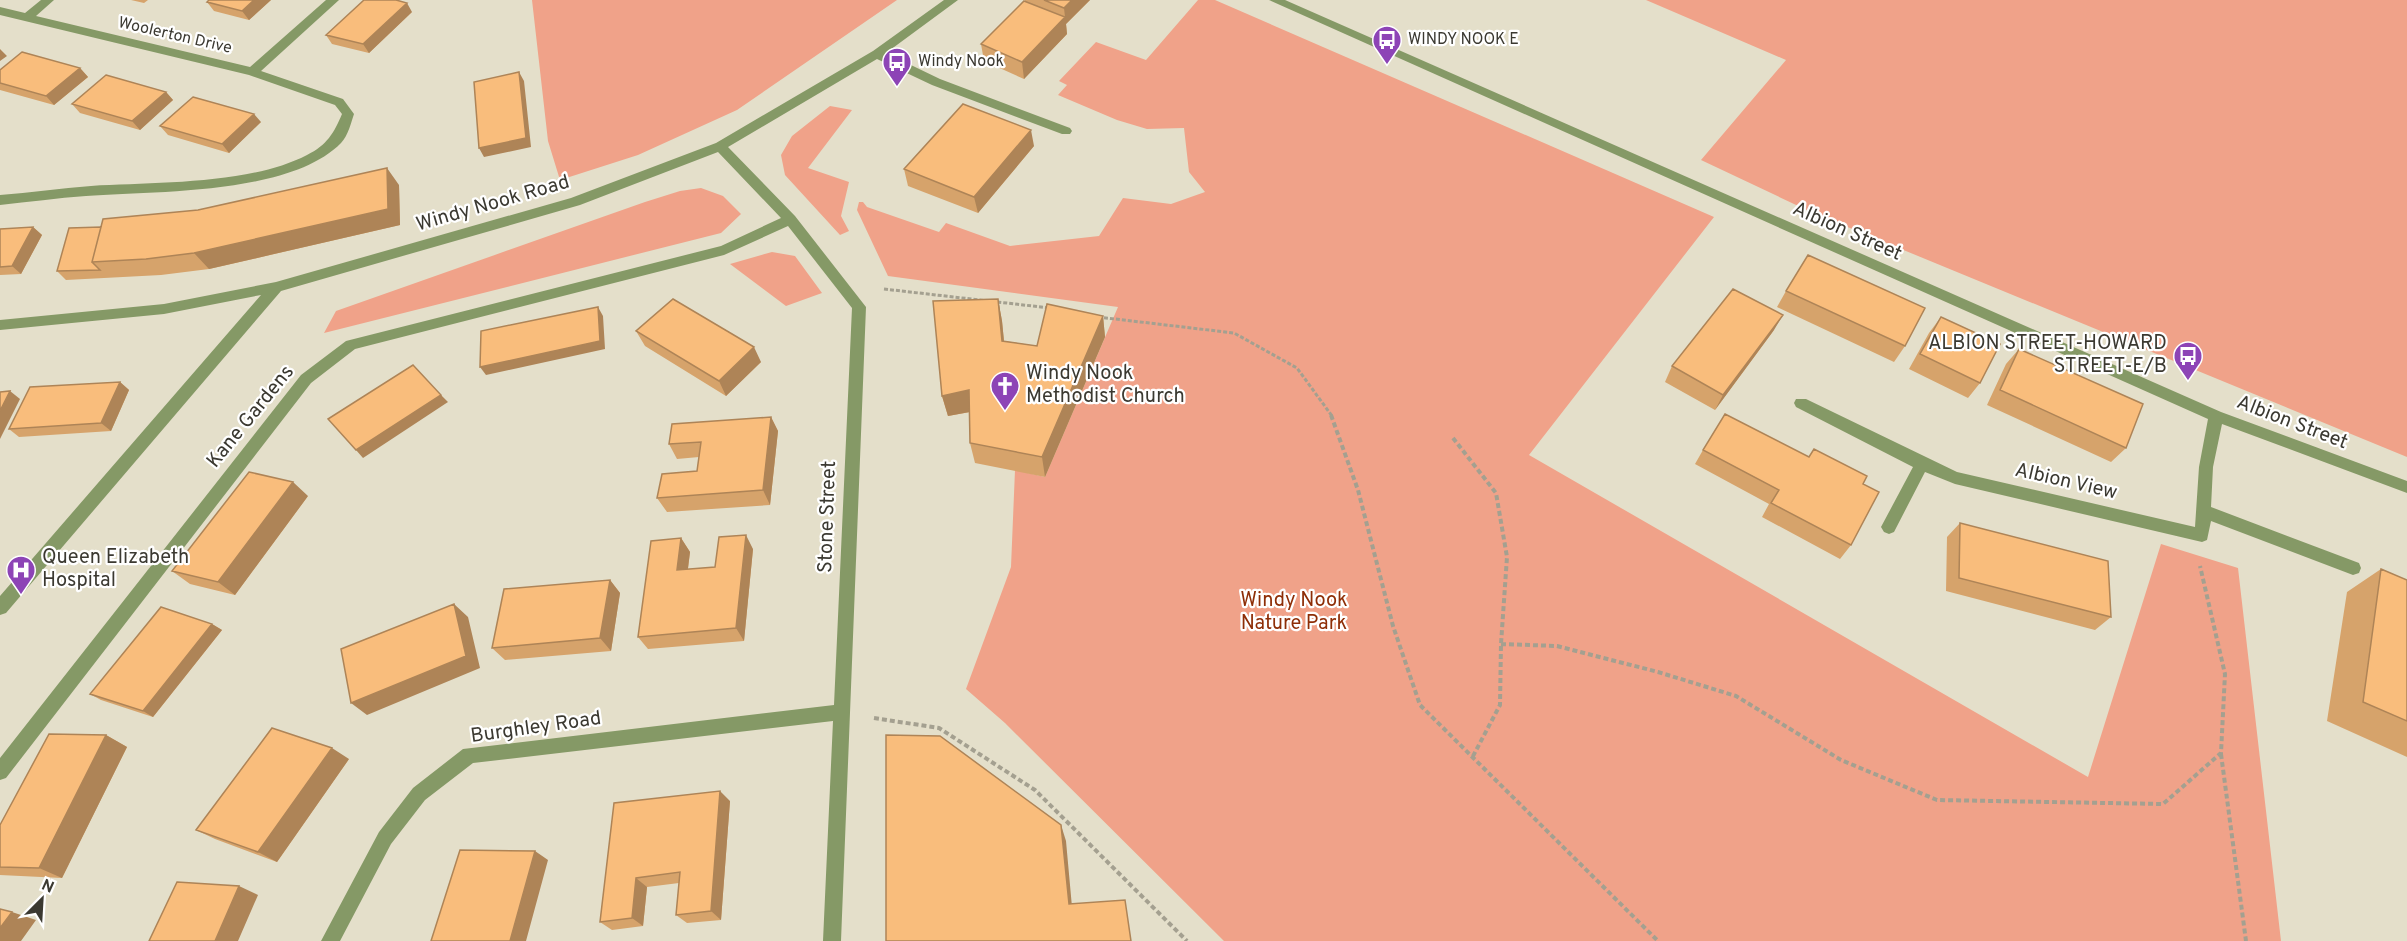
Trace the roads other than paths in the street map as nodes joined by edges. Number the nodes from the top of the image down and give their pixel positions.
1 (48, 0) edge
2 (333, 0) edge
3 (952, 0) edge
4 (1275, 0) edge
5 (0, 11) edge
6 (26, 18) junction
7 (877, 54) junction
8 (252, 72) junction
9 (1066, 131) dead end
10 (720, 146) junction
11 (0, 200) edge
12 (790, 219) junction
13 (276, 287) junction
14 (0, 325) edge
15 (1801, 403) dead end
16 (2217, 416) junction
17 (1922, 464) junction
18 (2407, 488) edge
19 (2203, 511) junction
20 (1889, 527) dead end
21 (2353, 568) dead end
22 (0, 608) edge
23 (841, 712) junction
24 (0, 772) edge
25 (330, 941) edge
26 (832, 941) edge

1 - 6 street
2 - 8 street
3 - 7 street, Windy Nook Road
4 - 16 street, Albion Street
5 - 6 street, Woolerton Drive
6 - 8 street, Woolerton Drive
7 - 9 street
7 - 10 street, Windy Nook Road
8 - 11 street, Woolerton Drive
10 - 12 street, Stone Street
10 - 13 street, Windy Nook Road
12 - 23 street, Stone Street
12 - 24 street, Kane Gardens
13 - 14 street, Windy Nook Road
13 - 22 street
15 - 17 street, Albion View
16 - 18 street, Albion Street
16 - 19 street
17 - 19 street, Albion View
17 - 20 street
19 - 21 street
23 - 25 street, Burghley Road
23 - 26 street, Stone Street

